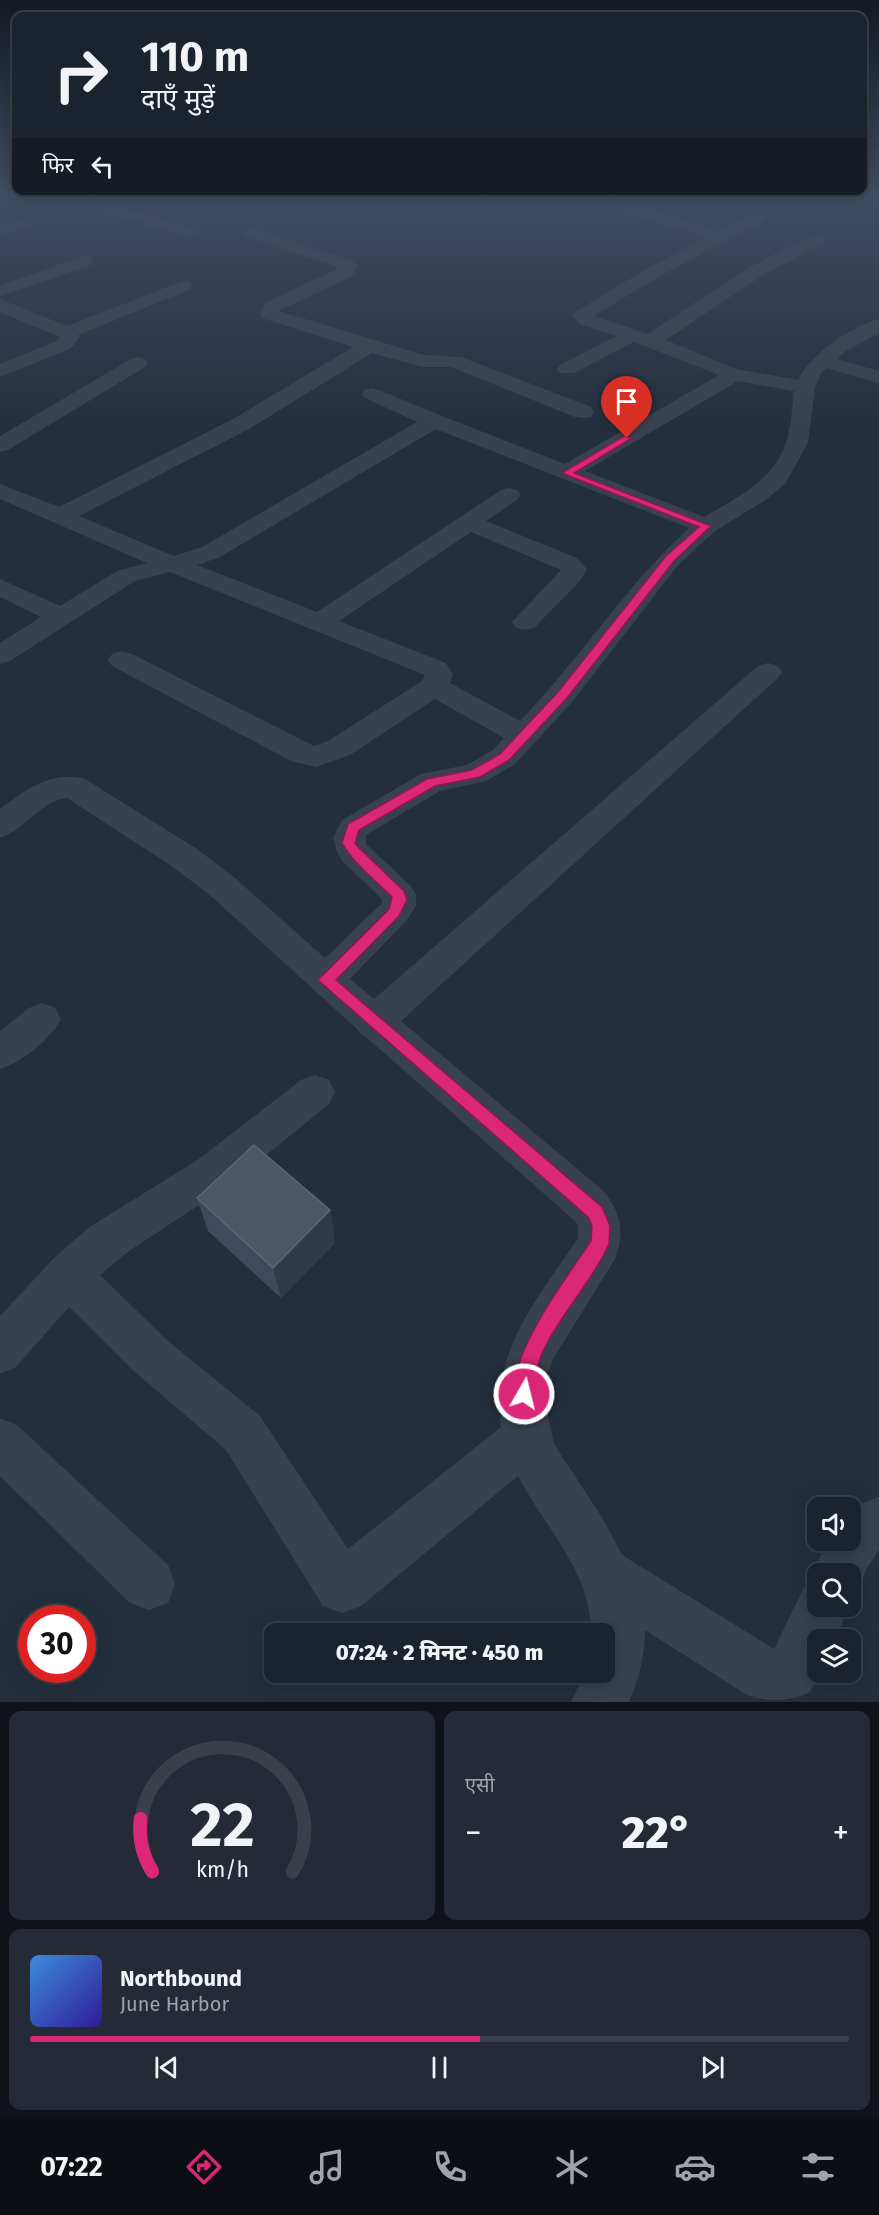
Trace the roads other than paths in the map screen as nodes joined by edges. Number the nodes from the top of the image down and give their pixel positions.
1 (58, 270) edge
2 (347, 270) edge
3 (661, 270) edge
4 (758, 270) edge
5 (183, 286) dead end
6 (0, 291) edge
7 (0, 305) edge
8 (879, 325) edge
9 (67, 333) junction
10 (640, 339) junction
11 (369, 346) junction
12 (138, 363) dead end
13 (567, 369) dead end
14 (0, 371) edge
15 (732, 374) junction
16 (814, 374) junction
17 (879, 377) edge
18 (372, 394) dead end
19 (583, 412) dead end
20 (434, 422) junction
21 (0, 445) edge
22 (566, 473) junction
23 (0, 490) edge
24 (509, 495) dead end
25 (62, 516) junction
26 (468, 522) junction
27 (706, 526) junction
28 (172, 564) junction
29 (0, 587) edge
30 (61, 617) junction
31 (321, 621) junction
32 (525, 622) dead end
33 (0, 655) edge
34 (122, 660) dead end
35 (768, 672) dead end
36 (434, 686) junction
37 (524, 736) junction
38 (0, 826) edge
39 (326, 980) junction
40 (42, 1019) dead end
41 (373, 1023) junction
42 (0, 1053) edge
43 (315, 1092) dead end
44 (69, 1275) junction
45 (0, 1351) edge
46 (528, 1437) junction
47 (0, 1442) edge
48 (879, 1523) edge
49 (844, 1563) edge
50 (605, 1574) junction
51 (150, 1584) dead end
52 (818, 1617) edge
53 (599, 1702) edge

1 - 6 street
2 - 11 street
3 - 10 street
4 - 10 street
5 - 9 street
7 - 9 street
8 - 16 street
9 - 14 street
10 - 13 street
10 - 15 street
11 - 19 street
11 - 25 street
12 - 21 street
15 - 16 street
15 - 22 street
16 - 17 street
16 - 27 street
18 - 20 street
20 - 22 street
20 - 28 street
22 - 27 street
23 - 25 street
24 - 26 street
25 - 28 street
26 - 31 street
26 - 32 street
27 - 37 street
28 - 30 street
28 - 31 street
29 - 30 street
30 - 33 street
31 - 36 street
34 - 36 street
35 - 41 street
36 - 37 street
37 - 39 street
38 - 39 street
39 - 41 street
40 - 42 street
41 - 46 street
43 - 44 street
44 - 45 street
44 - 46 street
46 - 50 street
47 - 51 street
48 - 49 street
50 - 52 street
50 - 53 street

